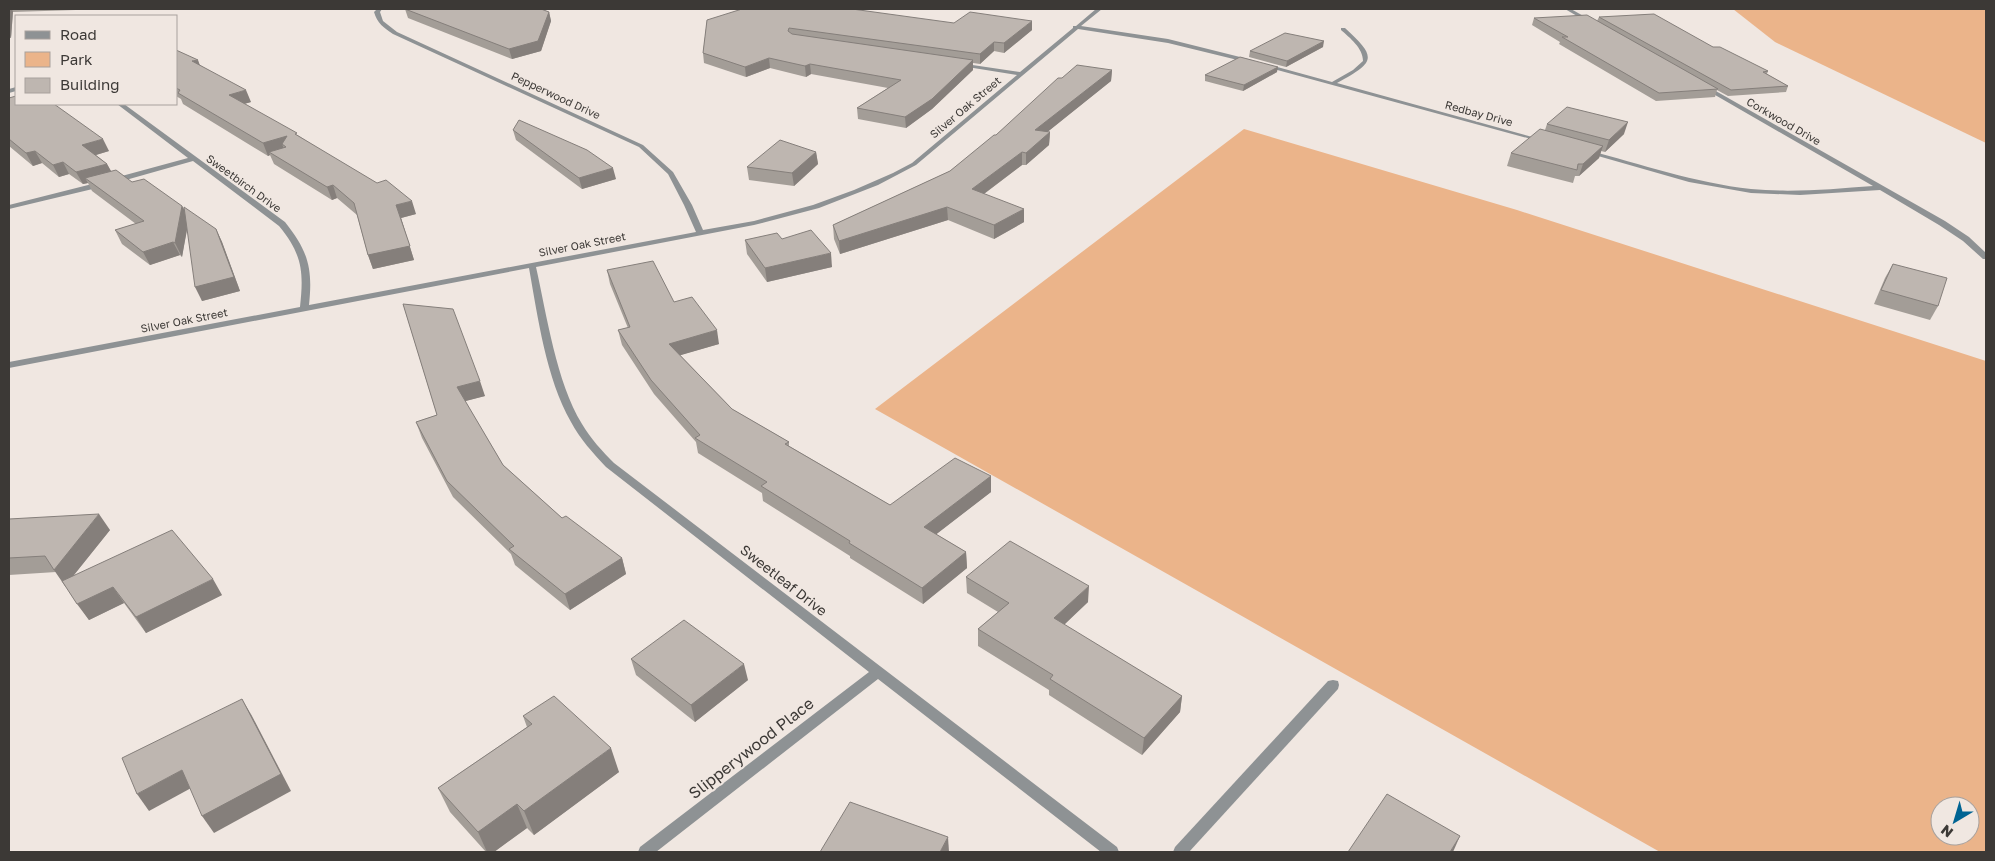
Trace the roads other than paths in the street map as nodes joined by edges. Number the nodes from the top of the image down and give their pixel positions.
1 (380, 9) edge
2 (1099, 9) edge
3 (1568, 9) edge
4 (1075, 27) junction
5 (1599, 27) edge
6 (1343, 29) dead end
7 (956, 64) edge
8 (1021, 74) junction
9 (1332, 84) junction
10 (1702, 86) edge
11 (121, 105) edge
12 (1552, 143) edge
13 (1581, 150) edge
14 (192, 159) junction
15 (1881, 188) junction
16 (9, 206) edge
17 (700, 233) junction
18 (1986, 257) edge
19 (532, 265) junction
20 (304, 308) junction
21 (9, 365) edge
22 (878, 672) junction
23 (1333, 685) dead end
24 (644, 852) edge
25 (1112, 852) edge
26 (1180, 852) edge

1 - 17 street, Pepperwood Drive
2 - 4 street, Silver Oak Street
3 - 5 street
4 - 8 street, Silver Oak Street
4 - 9 street, Redbay Drive
6 - 9 street
7 - 8 street
8 - 17 street, Silver Oak Street
9 - 12 street, Redbay Drive
10 - 15 street, Corkwood Drive
11 - 14 street, Sweetbirch Drive
13 - 15 street
14 - 16 street
14 - 20 street, Sweetbirch Drive
15 - 18 street, Corkwood Drive
17 - 19 street, Silver Oak Street
19 - 20 street, Silver Oak Street
19 - 22 street, Sweetleaf Drive
20 - 21 street, Silver Oak Street
22 - 24 street, Slipperywood Place
22 - 25 street, Sweetleaf Drive
23 - 26 street

